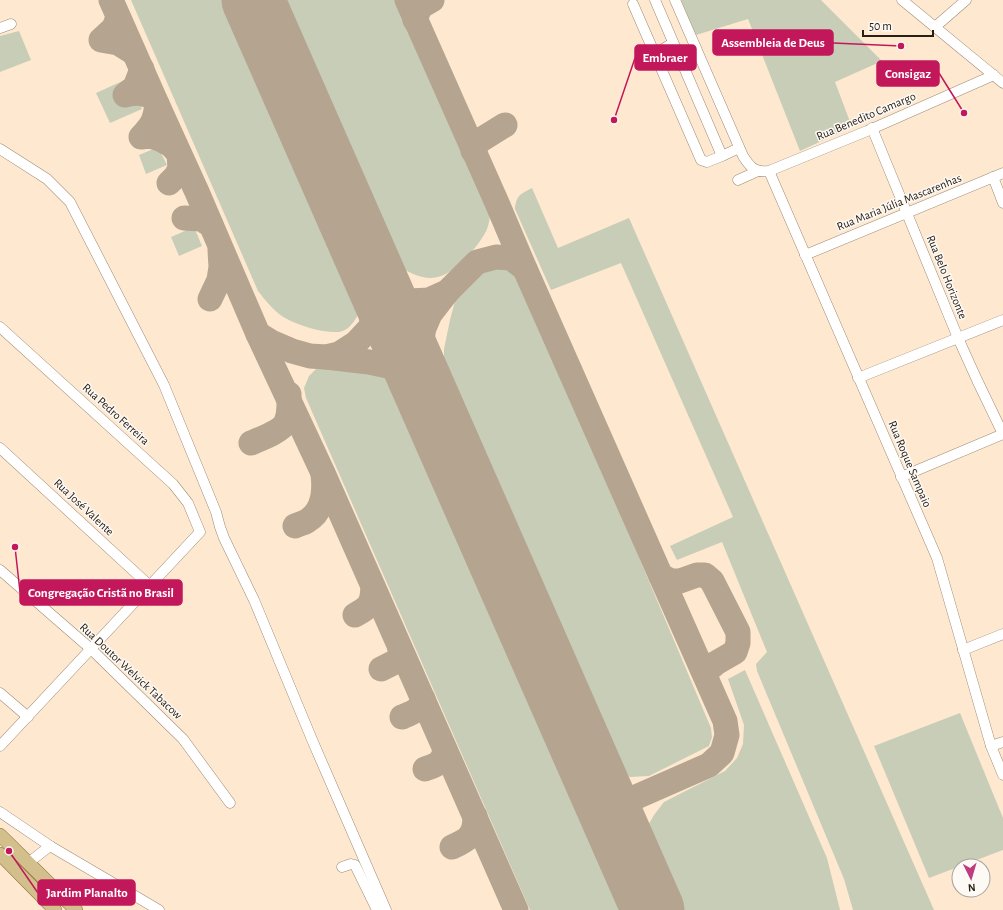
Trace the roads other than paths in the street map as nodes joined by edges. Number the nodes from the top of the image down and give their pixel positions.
1 (655, 0) edge
2 (675, 0) edge
3 (902, 0) edge
4 (966, 0) edge
5 (633, 4) dead end
6 (11, 24) dead end
7 (935, 27) junction
8 (0, 28) edge
9 (673, 43) junction
10 (655, 54) junction
11 (994, 75) junction
12 (1003, 82) edge
13 (872, 128) junction
14 (739, 148) junction
15 (0, 149) edge
16 (722, 156) junction
17 (758, 171) junction
18 (769, 171) junction
19 (1003, 173) edge
20 (993, 178) junction
21 (738, 180) dead end
22 (1003, 203) edge
23 (907, 213) junction
24 (805, 255) junction
25 (1003, 320) edge
26 (1, 330) edge
27 (958, 338) junction
28 (858, 378) junction
29 (1003, 434) edge
30 (0, 448) edge
31 (901, 477) junction
32 (0, 570) edge
33 (150, 586) junction
34 (1003, 634) edge
35 (91, 649) junction
36 (963, 650) junction
37 (0, 693) edge
38 (28, 717) junction
39 (1003, 742) edge
40 (0, 746) edge
41 (992, 746) junction
42 (1003, 775) edge
43 (230, 803) dead end
44 (0, 812) edge
45 (0, 837) edge
46 (50, 846) junction
47 (0, 850) edge
48 (0, 854) edge
49 (28, 863) junction
50 (342, 867) dead end
51 (55, 910) edge
52 (61, 910) edge
53 (73, 910) edge
54 (76, 910) edge
55 (159, 910) edge
56 (377, 910) edge
57 (386, 910) edge

1 - 9 street
2 - 14 street
3 - 7 street
4 - 7 street
5 - 10 street
6 - 8 street
7 - 11 street
9 - 10 street
9 - 16 street
10 - 16 street
11 - 12 street
11 - 13 street, Rua Benedito Camargo
13 - 18 street, Rua Benedito Camargo
13 - 23 street, Rua Belo Horizonte
14 - 16 street
14 - 17 street
15 - 57 street
17 - 18 street
17 - 21 street
18 - 24 street, Rua Roque Sampaio
19 - 20 street, Rua Maria Júlia Mascarenhas
20 - 22 street
20 - 23 street, Rua Maria Júlia Mascarenhas
23 - 24 street, Rua Maria Júlia Mascarenhas
23 - 27 street, Rua Belo Horizonte
24 - 28 street, Rua Roque Sampaio
25 - 27 street
26 - 33 street, Rua Pedro Ferreira
27 - 28 street
27 - 29 street, Rua Belo Horizonte
28 - 31 street, Rua Roque Sampaio
29 - 31 street
30 - 33 street, Rua José Valente
31 - 36 street, Rua Roque Sampaio
32 - 35 street, Rua Doutor Welvick Tabacow
33 - 35 street
34 - 36 street
35 - 38 street
35 - 43 street, Rua Doutor Welvick Tabacow
36 - 41 street, Rua Roque Sampaio
37 - 38 street
38 - 40 street
39 - 41 street
41 - 42 street, Rua Roque Sampaio
44 - 46 street
45 - 49 main road
45 - 53 street
46 - 49 street
46 - 55 street
47 - 52 street
48 - 51 main road
49 - 54 main road
50 - 56 street

